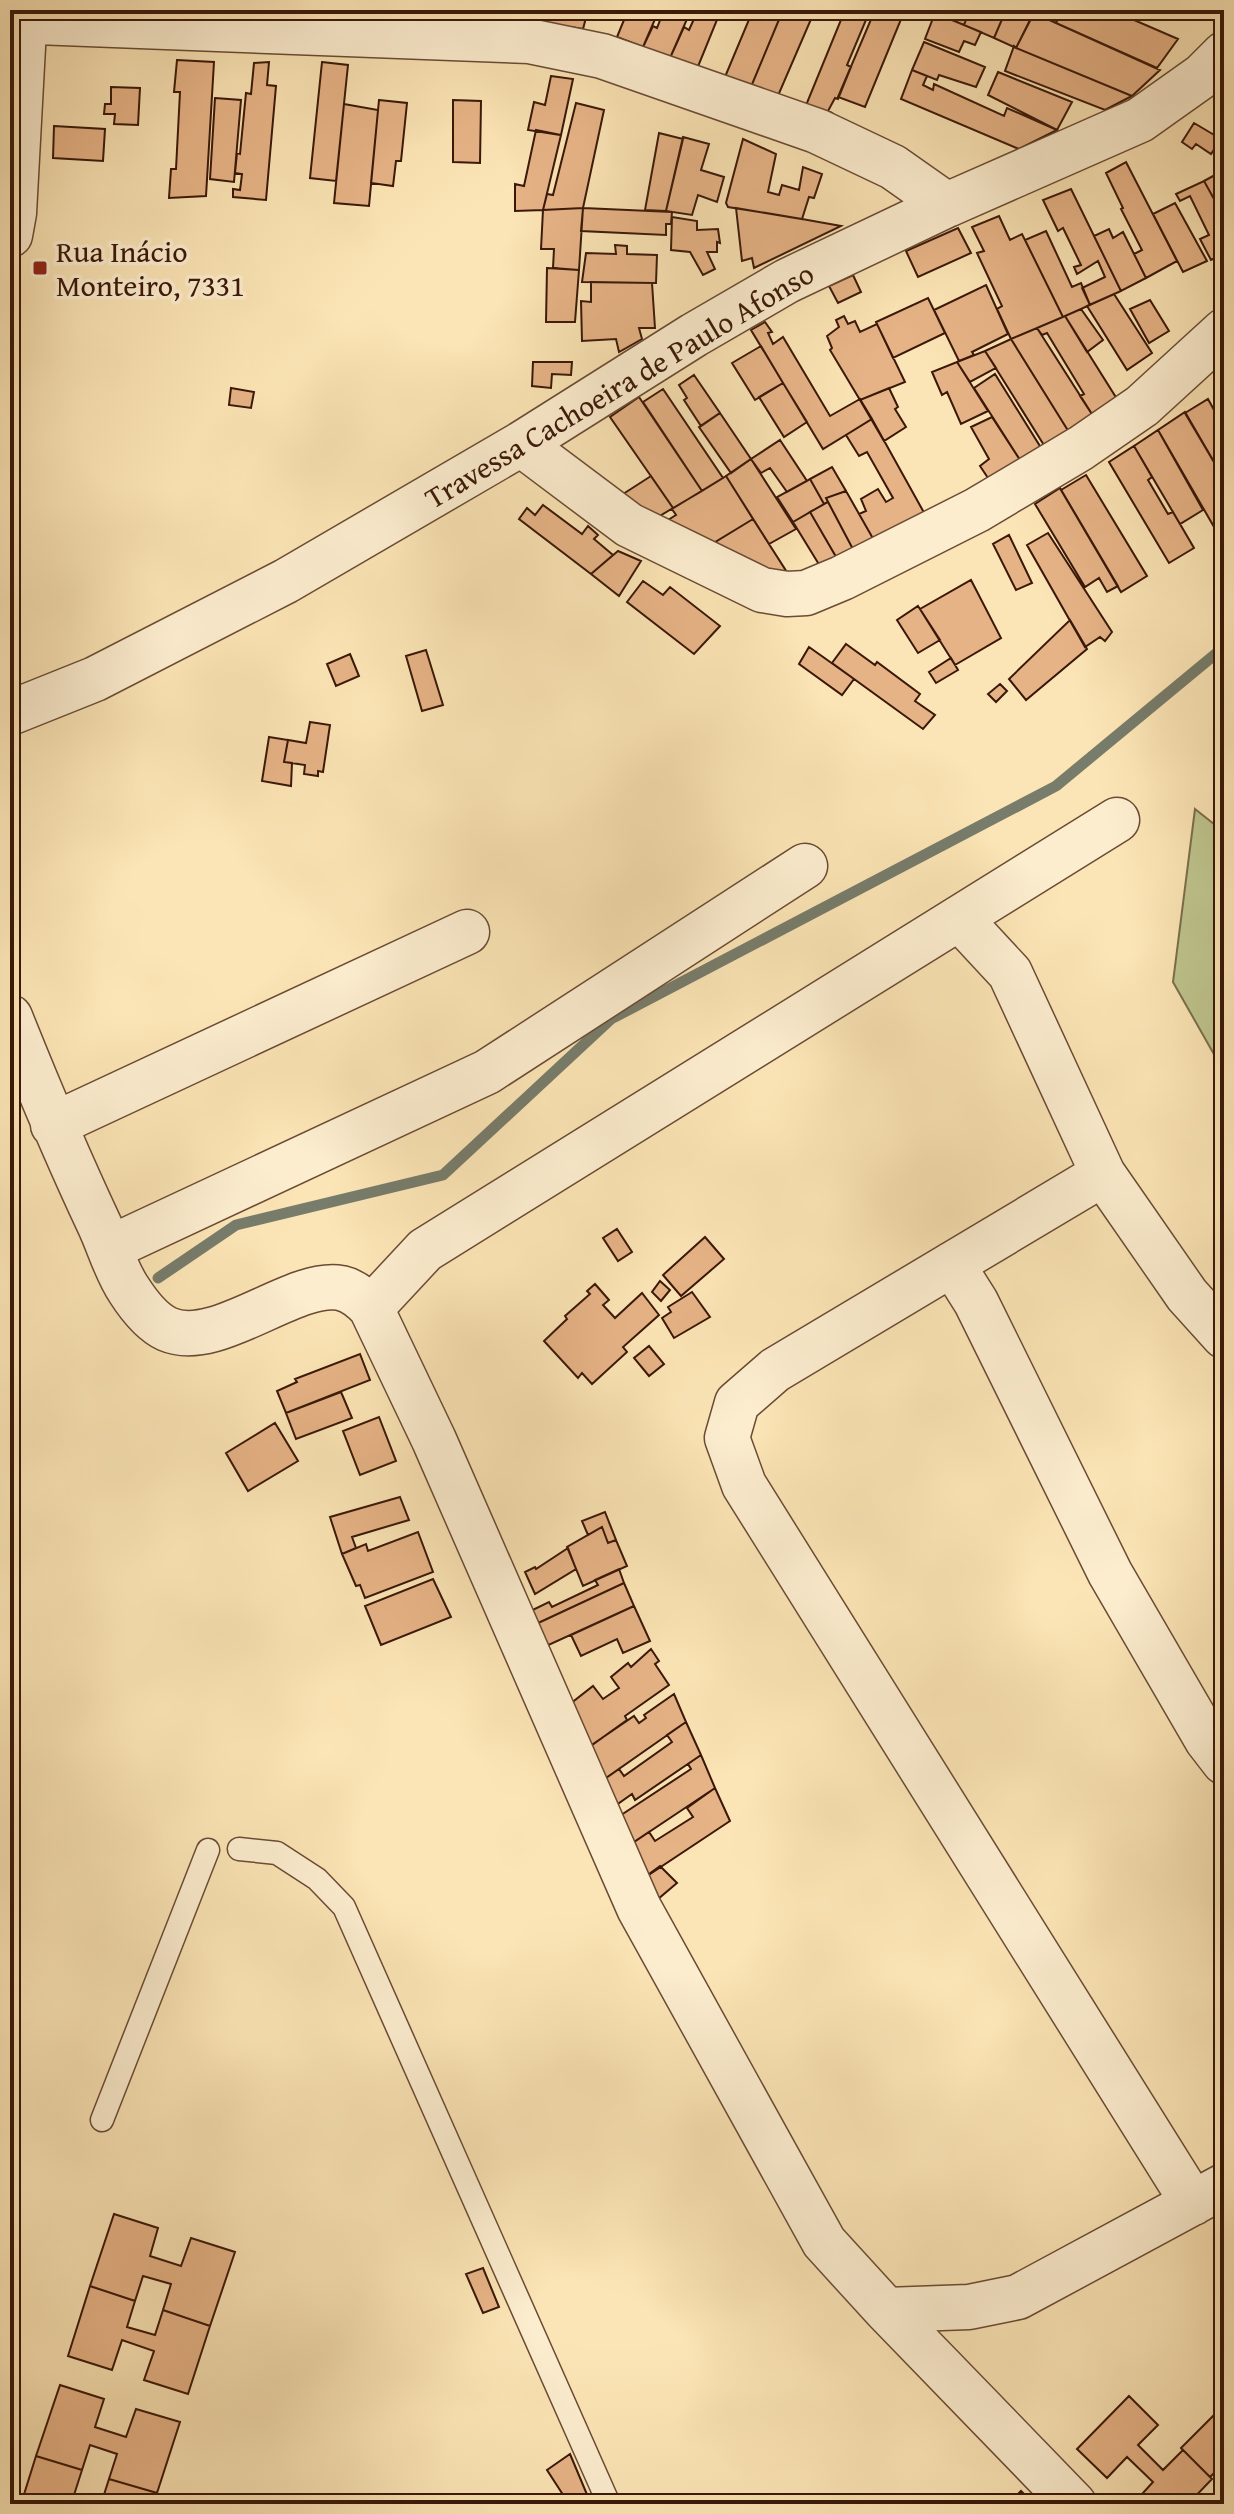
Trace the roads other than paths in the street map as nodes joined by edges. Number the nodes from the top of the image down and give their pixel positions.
1 (20, 18) edge
2 (1224, 54) edge
3 (947, 205) junction
4 (10, 235) edge
5 (1224, 331) edge
6 (521, 444) junction
7 (10, 713) edge
8 (1117, 820) dead end
9 (805, 866) dead end
10 (959, 918) junction
11 (467, 932) dead end
12 (10, 1017) edge
13 (53, 1125) junction
14 (1103, 1174) junction
15 (110, 1248) junction
16 (952, 1264) junction
17 (371, 1308) junction
18 (1224, 1336) edge
19 (1224, 1762) edge
20 (239, 1849) dead end
21 (208, 1850) dead end
22 (102, 2120) dead end
23 (1209, 2195) edge
24 (886, 2310) junction
25 (609, 2504) edge
26 (1074, 2504) edge

1 - 3 street
1 - 4 street
2 - 3 street, Travessa Cachoeira de Paulo Afonso
3 - 6 street, Travessa Cachoeira de Paulo Afonso
5 - 6 street
6 - 7 street, Travessa Cachoeira de Paulo Afonso
8 - 10 street
9 - 15 street
10 - 14 street
10 - 17 street
11 - 13 street
12 - 13 street
13 - 15 street
14 - 16 street
14 - 18 street
15 - 17 street
16 - 19 street
16 - 23 street
17 - 24 street
20 - 25 lane
21 - 22 lane
23 - 24 street
24 - 26 street

